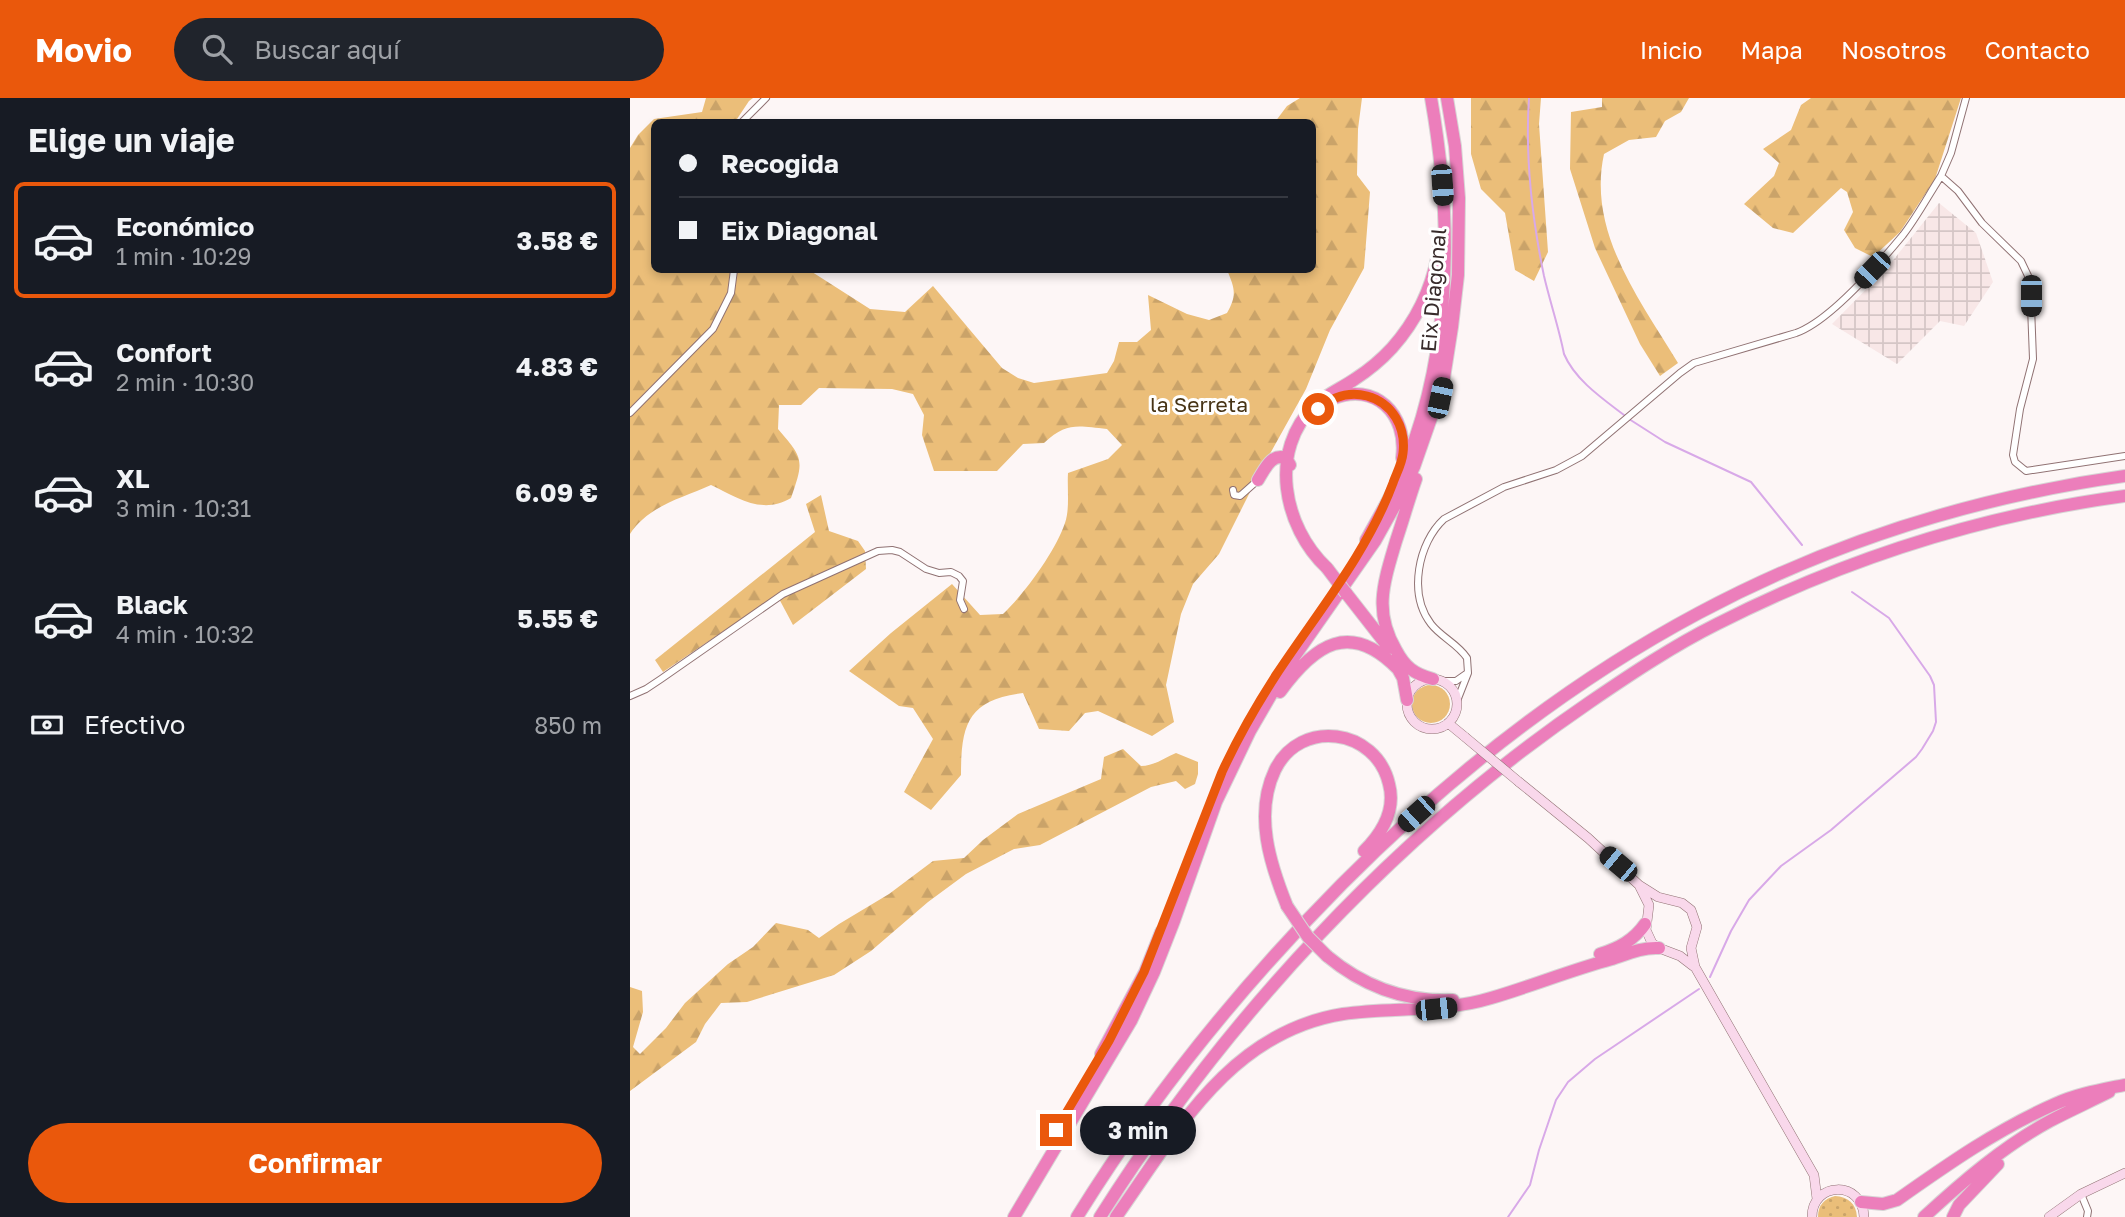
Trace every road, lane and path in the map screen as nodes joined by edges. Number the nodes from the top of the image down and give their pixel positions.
1 (765, 98) edge
2 (1431, 98) edge
3 (1447, 98) edge
4 (1966, 98) edge
5 (745, 119) edge
6 (1941, 176) junction
7 (1442, 185) junction
8 (734, 273) edge
9 (1443, 384) junction
10 (630, 413) edge
11 (1299, 426) junction
12 (2125, 456) edge
13 (1272, 459) junction
14 (1288, 460) junction
15 (2125, 476) edge
16 (1258, 480) junction
17 (1233, 490) dead end
18 (2125, 496) edge
19 (1384, 507) junction
20 (1296, 515) junction
21 (964, 609) dead end
22 (1400, 666) junction
23 (1468, 673) junction
24 (1437, 680) junction
25 (630, 696) edge
26 (1407, 700) junction
27 (1457, 701) junction
28 (1448, 723) junction
29 (1250, 731) junction
30 (1639, 885) junction
31 (1669, 900) junction
32 (1647, 918) junction
33 (1693, 939) junction
34 (1664, 949) junction
35 (1695, 967) junction
36 (1189, 1057) junction
37 (2124, 1085) edge
38 (2125, 1172) edge
39 (1814, 1175) junction
40 (1834, 1190) junction
41 (2081, 1194) junction
42 (1817, 1199) junction
43 (1861, 1202) junction
44 (1005, 1217) edge
45 (1014, 1217) edge
46 (1077, 1217) edge
47 (1100, 1217) edge
48 (1116, 1217) edge
49 (1812, 1217) edge
50 (1864, 1217) edge
51 (1924, 1217) edge
52 (1953, 1217) edge
53 (2049, 1217) edge
54 (2087, 1217) edge

1 - 5 street
2 - 7 highway, Eix Diagonal
3 - 9 highway, Eix Diagonal
4 - 6 street
6 - 12 street
6 - 23 street
7 - 11 highway
7 - 19 highway, Eix Diagonal
8 - 10 street
9 - 22 highway
9 - 29 highway, Eix Diagonal
11 - 13 highway
11 - 14 highway
13 - 14 highway
13 - 16 highway
14 - 20 highway
15 - 36 highway
16 - 17 street
16 - 20 highway
18 - 47 highway
19 - 20 highway
19 - 44 highway, Eix Diagonal
20 - 22 highway, bridge
21 - 25 street
22 - 24 highway
22 - 26 highway
22 - 29 highway
23 - 24 street
23 - 27 street
24 - 26 street
24 - 27 street
26 - 28 street
27 - 28 street
28 - 30 street, bridge
29 - 45 highway, Eix Diagonal
30 - 31 street
30 - 32 street
31 - 32 street
31 - 33 street
32 - 34 street
32 - 36 highway, bridge
33 - 34 street
33 - 35 street
34 - 35 street
34 - 48 highway
35 - 39 street
36 - 46 highway
37 - 43 highway
37 - 51 highway
37 - 52 highway
38 - 41 street
39 - 40 street
39 - 42 street
40 - 42 street
40 - 43 street
41 - 53 street
41 - 54 street
42 - 49 street
43 - 50 street

